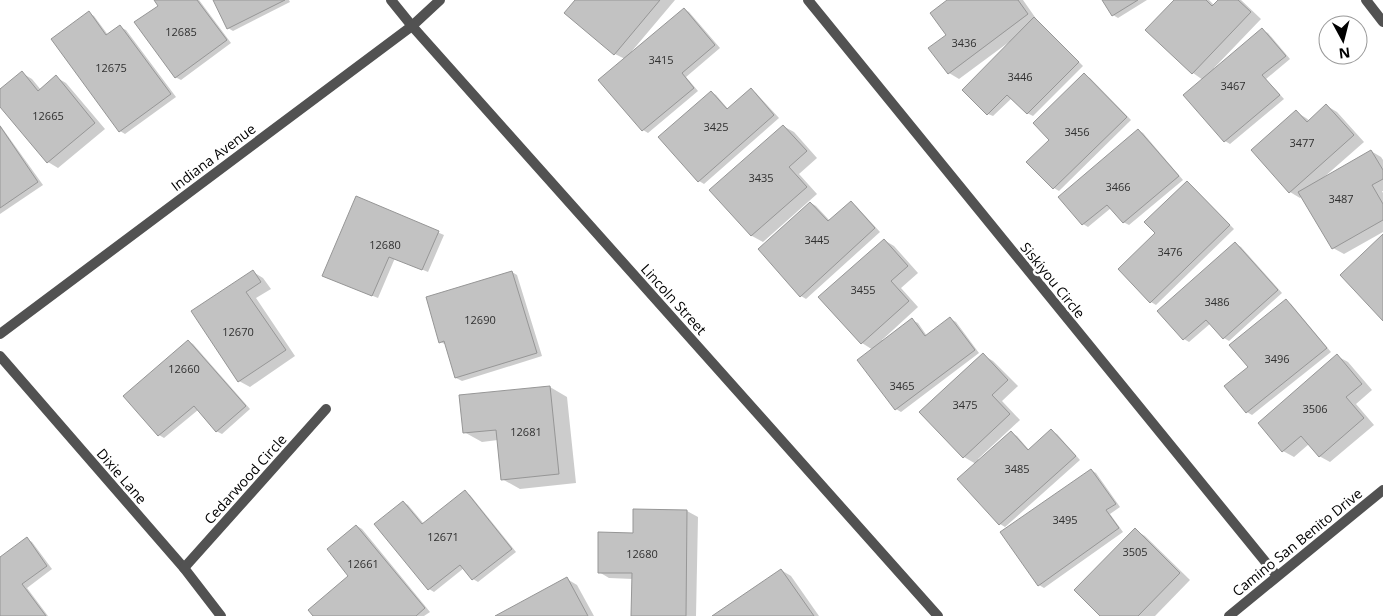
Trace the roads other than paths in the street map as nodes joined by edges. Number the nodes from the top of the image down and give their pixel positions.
1 (391, 0) edge
2 (440, 0) edge
3 (808, 0) edge
4 (1366, 0) edge
5 (1383, 22) edge
6 (412, 26) junction
7 (0, 334) edge
8 (0, 356) edge
9 (326, 409) dead end
10 (1383, 490) edge
11 (184, 568) junction
12 (1277, 576) junction
13 (221, 616) edge
14 (938, 616) edge
15 (1229, 616) edge

1 - 6 street, Lincoln Street
2 - 6 street, Indiana Avenue
3 - 12 street, Siskiyou Circle
4 - 5 street
6 - 7 street, Indiana Avenue
6 - 14 street, Lincoln Street
8 - 11 street, Dixie Lane
9 - 11 street, Cedarwood Circle
10 - 12 street, Camino San Benito Drive
11 - 13 street, Dixie Lane
12 - 15 street, Camino San Benito Drive

